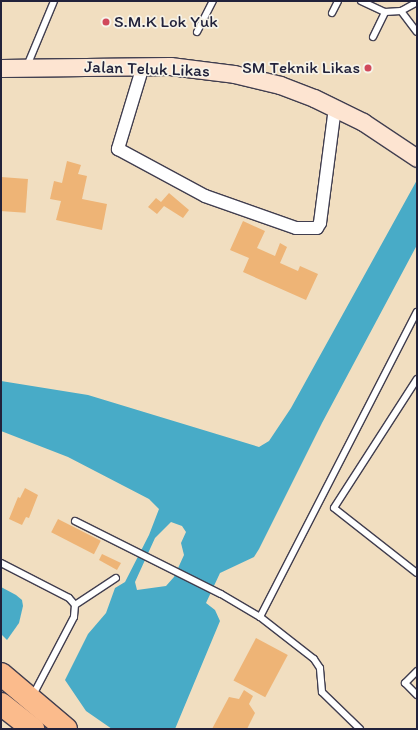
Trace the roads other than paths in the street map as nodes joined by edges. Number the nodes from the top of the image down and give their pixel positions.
1 (54, 1) edge
2 (213, 1) edge
3 (338, 1) edge
4 (361, 1) edge
5 (417, 2) edge
6 (400, 11) junction
7 (385, 12) junction
8 (332, 13) dead end
9 (197, 32) dead end
10 (417, 32) edge
11 (373, 37) dead end
12 (143, 66) junction
13 (1, 68) edge
14 (27, 68) junction
15 (335, 108) junction
16 (417, 158) edge
17 (417, 312) edge
18 (417, 379) edge
19 (75, 521) dead end
20 (1, 563) edge
21 (417, 573) edge
22 (116, 578) dead end
23 (75, 606) junction
24 (260, 617) junction
25 (417, 671) edge
26 (1, 674) edge
27 (417, 695) edge
28 (31, 698) junction
29 (1, 704) edge
30 (33, 729) edge
31 (66, 729) edge
32 (360, 729) edge

1 - 14 lane
2 - 9 lane
3 - 8 lane
4 - 7 lane
5 - 6 lane
6 - 7 lane
6 - 10 lane
7 - 11 lane
12 - 14 street, Jalan Teluk Likas
12 - 15 street, Jalan Teluk Likas
12 - 15 street
13 - 14 street, Jalan Teluk Likas
15 - 16 street, Jalan Teluk Likas
17 - 24 lane
18 - 21 lane
19 - 24 lane
20 - 23 lane
22 - 23 lane
23 - 28 lane
24 - 32 lane
25 - 27 lane
26 - 28 highway
28 - 31 highway
29 - 30 highway

